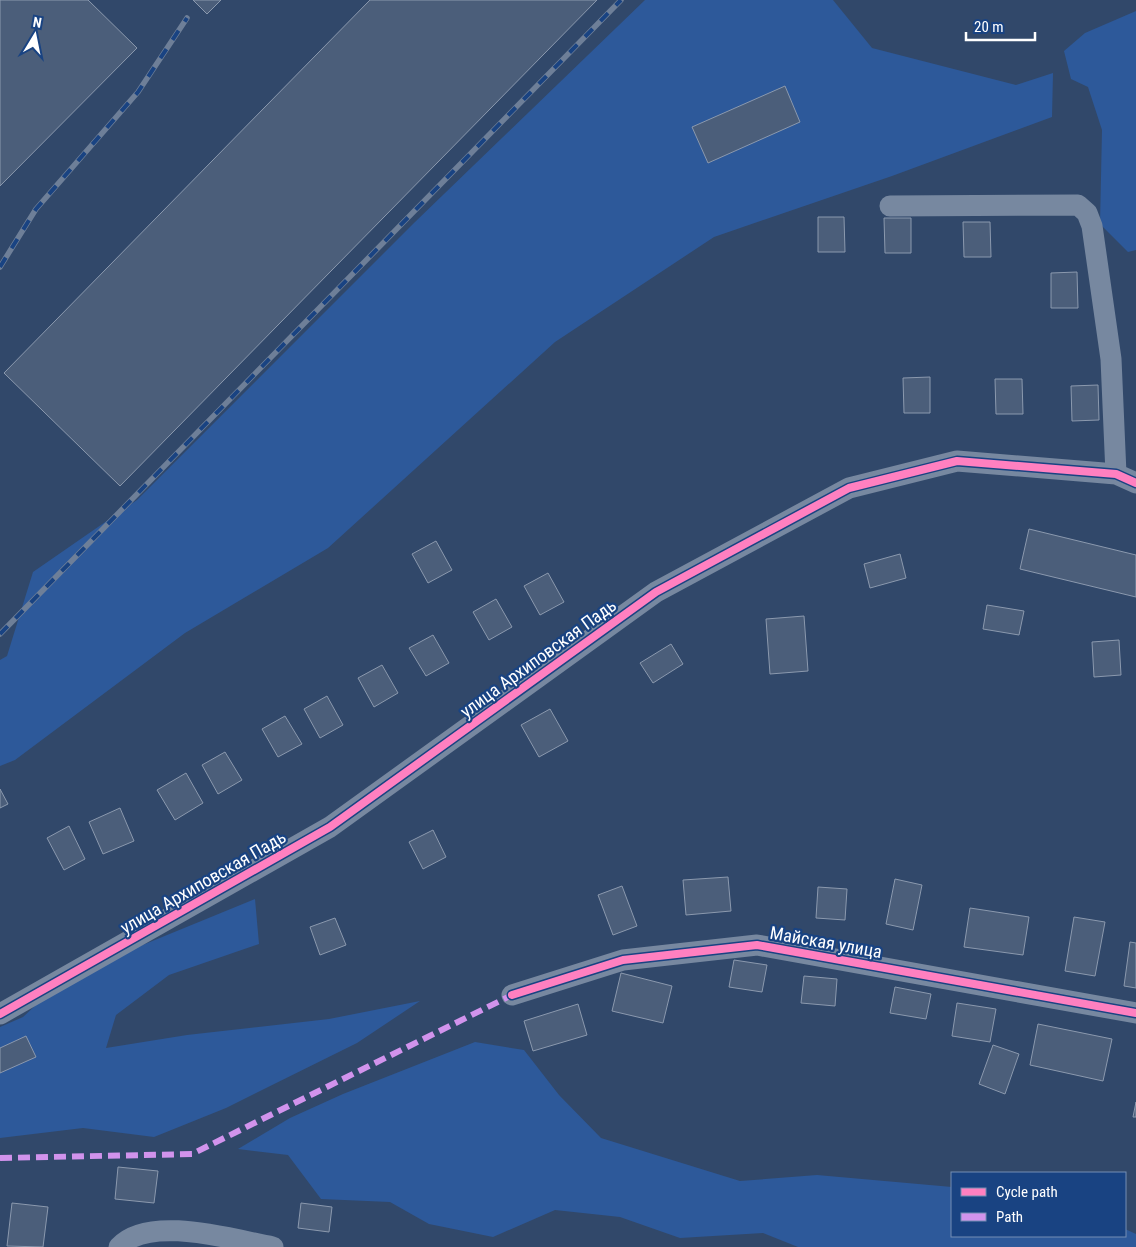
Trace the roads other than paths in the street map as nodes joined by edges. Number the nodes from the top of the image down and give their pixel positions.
1 (890, 206) dead end
2 (1116, 474) junction
3 (1136, 483) edge
4 (512, 995) dead end
5 (1136, 1013) edge
6 (0, 1014) edge
7 (119, 1247) edge
8 (273, 1247) edge

1 - 2 street
2 - 3 street, улица Архиповская Падь
2 - 6 street, улица Архиповская Падь
4 - 5 street, Майская улица
7 - 8 street

